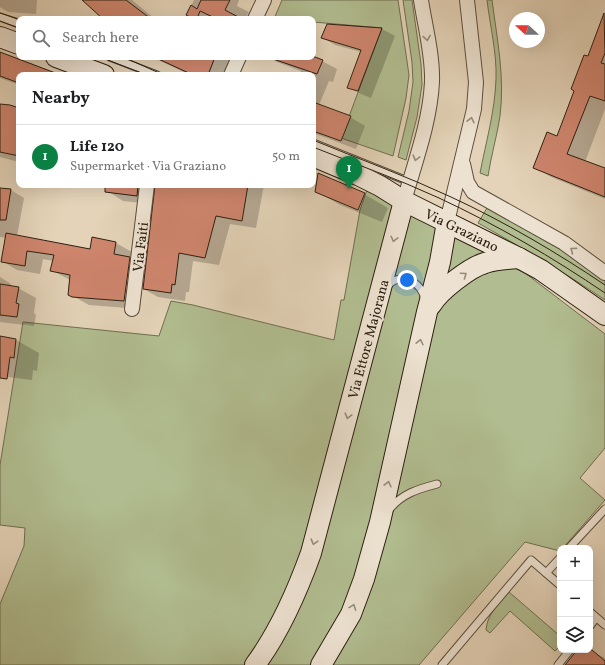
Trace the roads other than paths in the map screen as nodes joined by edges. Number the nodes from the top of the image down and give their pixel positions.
1 (264, 0) edge
2 (421, 0) edge
3 (467, 0) edge
4 (257, 16) edge
5 (0, 17) edge
6 (16, 23) edge
7 (0, 37) edge
8 (16, 43) edge
9 (64, 60) edge
10 (118, 60) edge
11 (238, 60) edge
12 (96, 72) edge
13 (149, 72) edge
14 (232, 72) edge
15 (316, 145) edge
16 (316, 157) edge
17 (462, 158) junction
18 (147, 188) edge
19 (407, 192) junction
20 (447, 222) junction
21 (519, 258) junction
22 (605, 272) edge
23 (379, 297) junction
24 (132, 309) dead end
25 (427, 312) junction
26 (605, 315) edge
27 (437, 484) dead end
28 (605, 509) edge
29 (380, 522) junction
30 (572, 545) edge
31 (557, 561) edge
32 (546, 573) junction
33 (557, 582) edge
34 (593, 615) edge
35 (596, 618) junction
36 (593, 622) edge
37 (605, 625) edge
38 (568, 653) edge
39 (255, 665) edge
40 (321, 665) edge
41 (442, 665) edge
42 (558, 665) edge

1 - 4 street
2 -> 19 street, Via Ettore Majorana
17 -> 3 street
5 - 6 lane
7 - 8 street
9 - 12 street
10 - 13 lane
11 - 14 street
15 - 19 lane, Via Graziano
16 - 19 street, Via Graziano
17 - 20 street
22 -> 17 street
18 - 24 street, Via Faiti
19 - 20 street, Via Graziano
19 -> 23 street, Via Ettore Majorana
20 - 21 street, Via Graziano
20 - 25 street
25 -> 21 street
21 - 26 street, Via Graziano
23 - 25 lane
23 -> 39 street, Via Ettore Majorana
29 -> 25 street
27 - 29 lane
28 - 30 lane
40 -> 29 street
31 - 32 lane
32 - 33 lane
32 - 41 lane
34 - 35 lane
35 - 36 lane
35 - 37 lane
38 - 42 lane

